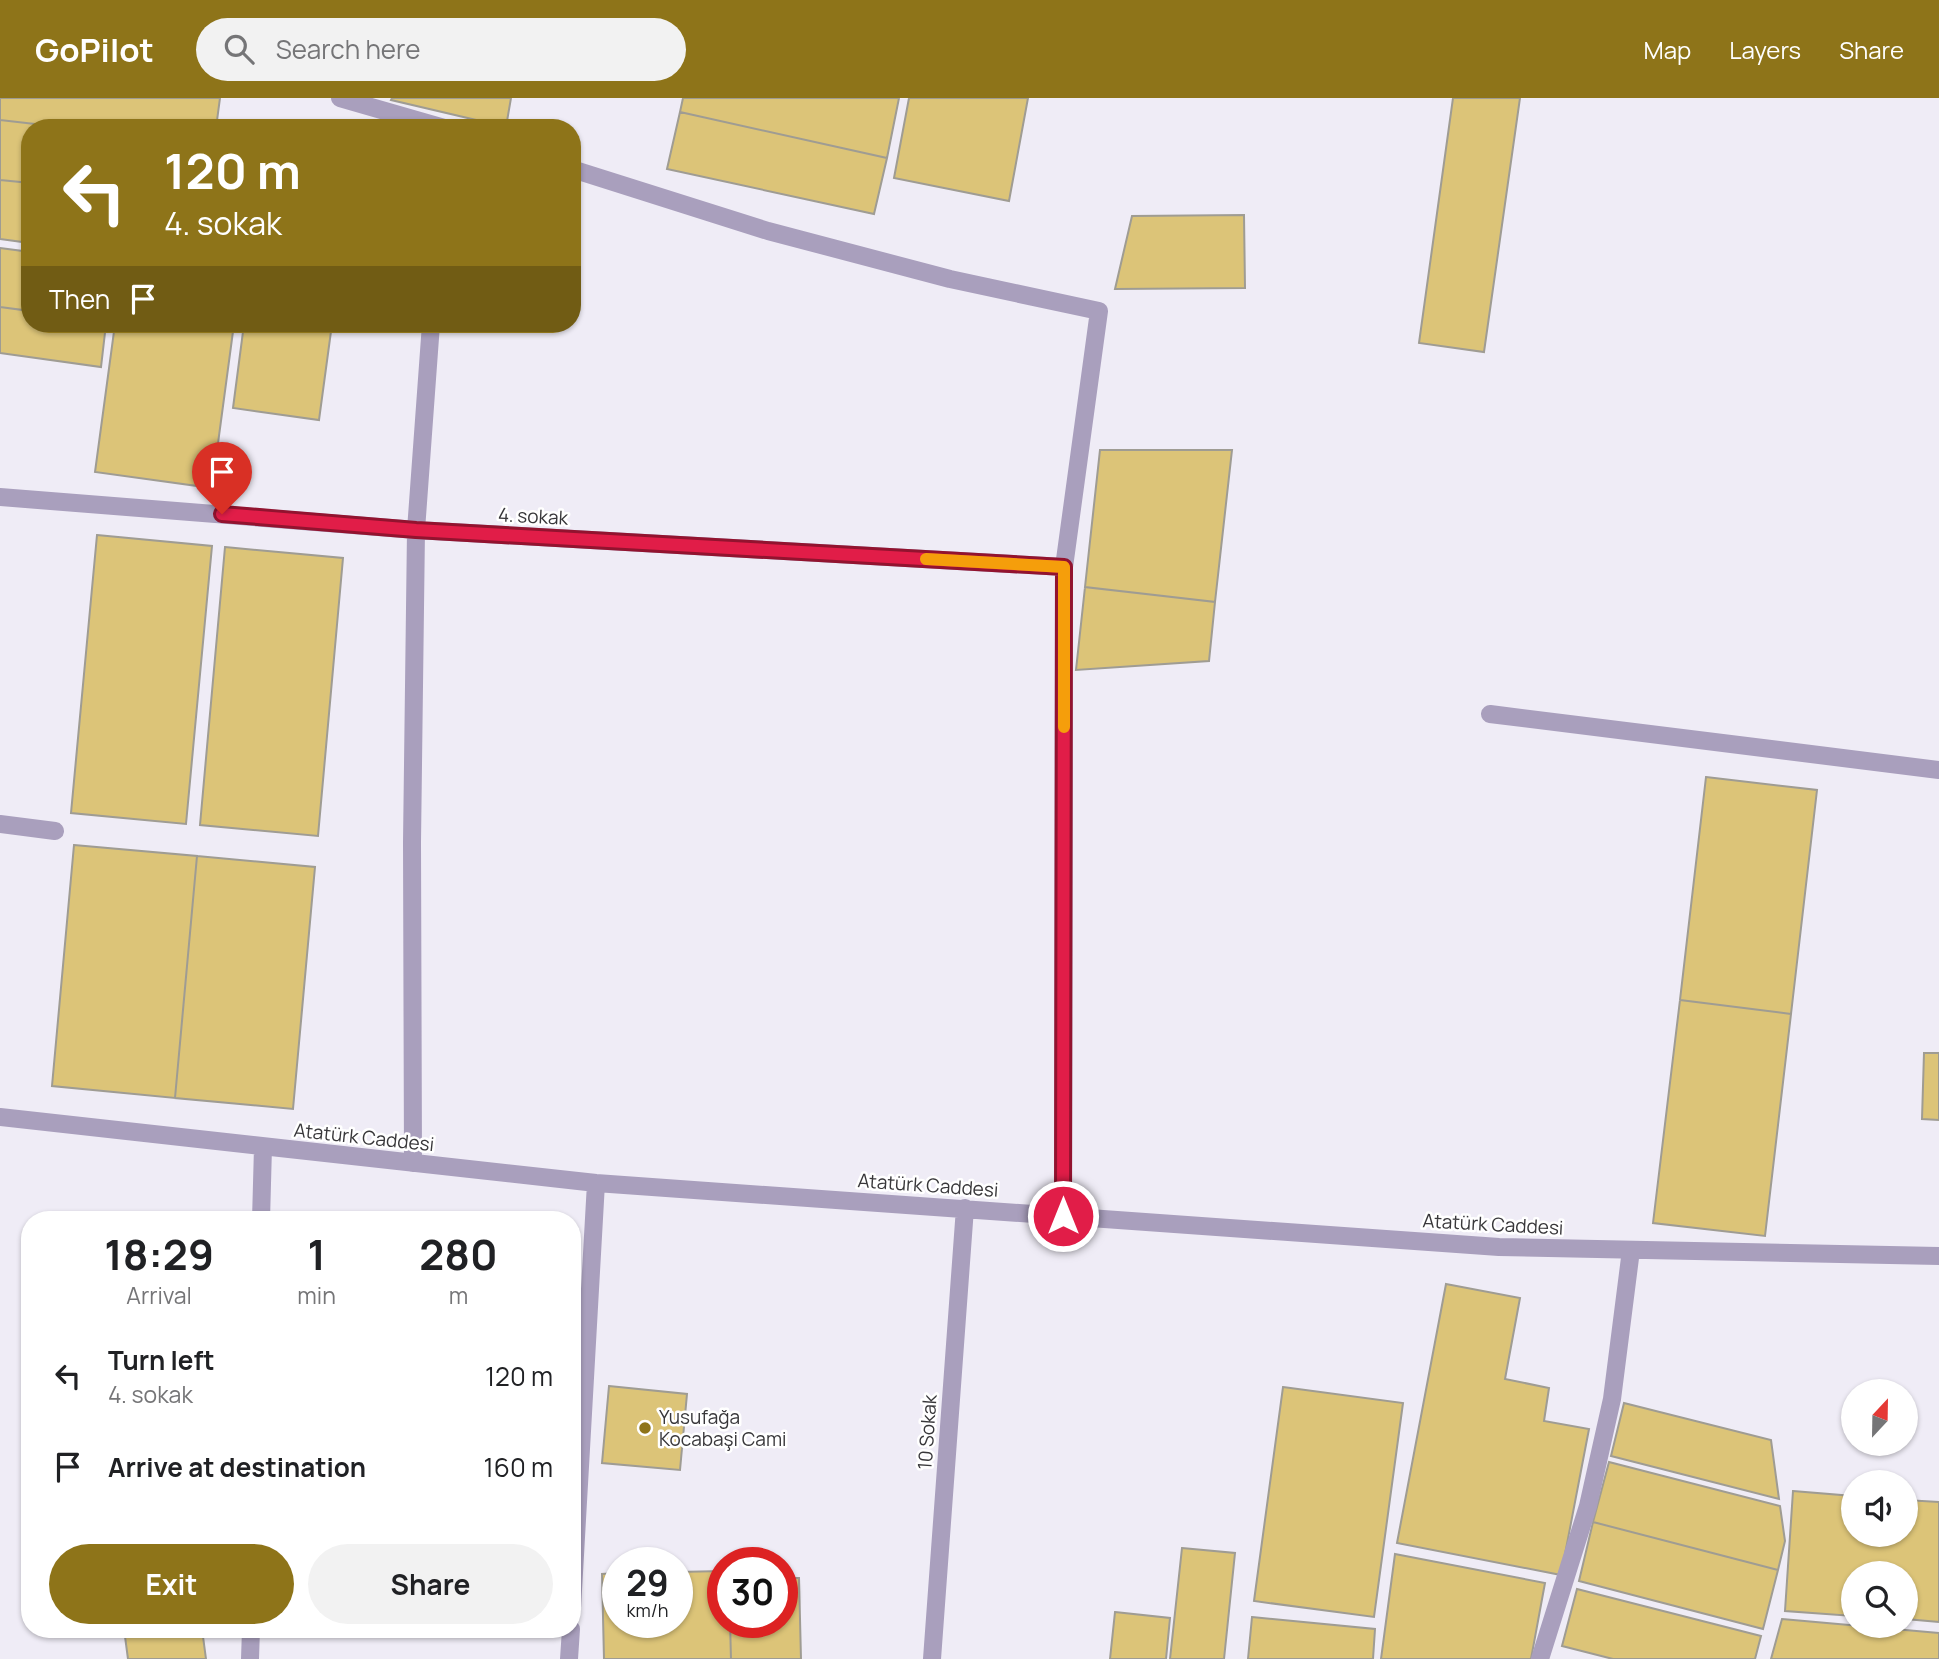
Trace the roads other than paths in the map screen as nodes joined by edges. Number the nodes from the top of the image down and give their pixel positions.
1 (340, 98) edge
2 (413, 119) edge
3 (581, 172) edge
4 (430, 333) edge
5 (0, 497) edge
6 (416, 530) junction
7 (1064, 567) junction
8 (1489, 714) dead end
9 (1939, 770) edge
10 (0, 824) edge
11 (55, 831) dead end
12 (0, 1117) edge
13 (263, 1147) junction
14 (413, 1163) junction
15 (596, 1184) junction
16 (965, 1208) junction
17 (261, 1211) edge
18 (1063, 1216) junction
19 (1631, 1250) junction
20 (1939, 1256) edge
21 (581, 1449) edge
22 (251, 1638) edge
23 (570, 1638) edge
24 (250, 1659) edge
25 (569, 1659) edge
26 (932, 1659) edge
27 (1540, 1659) edge

1 - 2 street
3 - 7 street
4 - 6 street
5 - 6 street, 4. sokak
6 - 7 street, 4. sokak
6 - 14 street
7 - 18 street
8 - 9 street
10 - 11 street
12 - 13 street, Atatürk Caddesi
13 - 14 street, Atatürk Caddesi
13 - 17 street
14 - 15 street, Atatürk Caddesi
15 - 16 street, Atatürk Caddesi
15 - 21 street
16 - 18 street, Atatürk Caddesi
16 - 26 street, 10 Sokak
18 - 19 street, Atatürk Caddesi
19 - 20 street, Atatürk Caddesi
19 - 27 street
22 - 24 street
23 - 25 street

